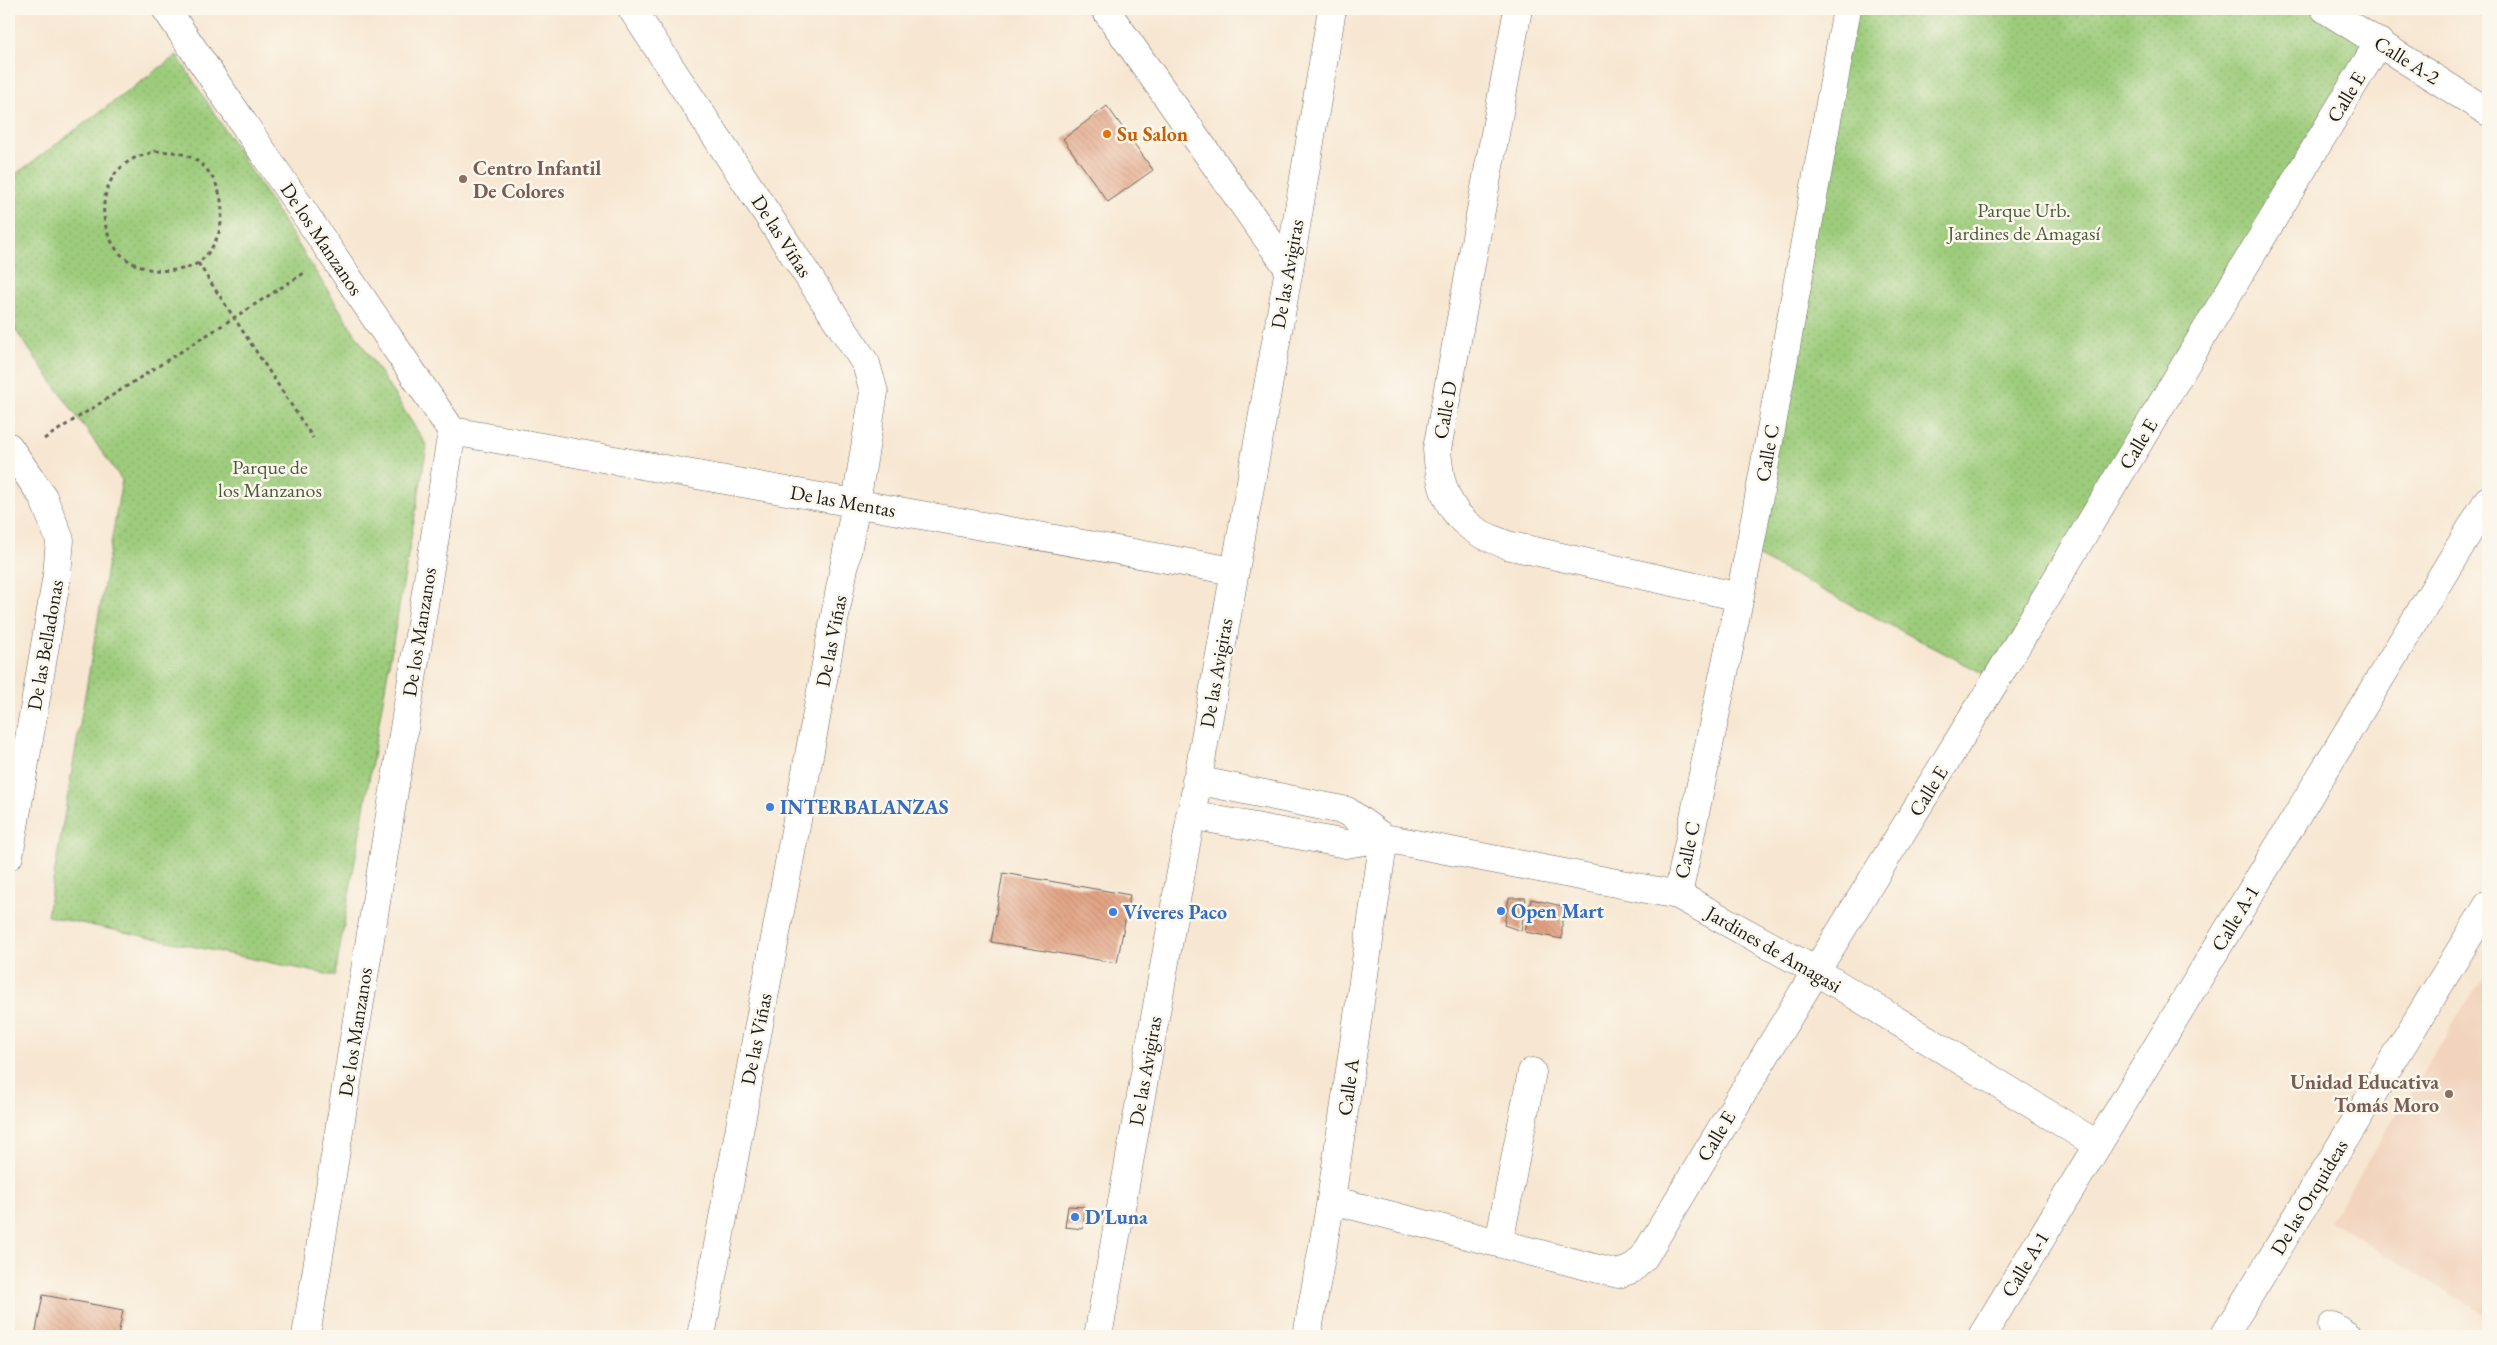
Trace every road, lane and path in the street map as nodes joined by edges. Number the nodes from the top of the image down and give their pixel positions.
1 (166, 9) edge
2 (632, 9) edge
3 (1104, 9) edge
4 (1332, 9) edge
5 (1518, 9) edge
6 (1847, 9) edge
7 (2325, 9) edge
8 (2379, 42) junction
9 (2488, 112) edge
10 (332, 255) junction
11 (198, 263) junction
12 (1289, 269) junction
13 (235, 318) junction
14 (452, 431) junction
15 (313, 438) dead end
16 (12, 452) edge
17 (2488, 500) edge
18 (856, 503) junction
19 (1234, 571) junction
20 (1740, 597) junction
21 (1196, 780) junction
22 (1190, 815) junction
23 (1384, 838) junction
24 (9, 856) edge
25 (1678, 895) junction
26 (2488, 905) edge
27 (1816, 971) junction
28 (1532, 1072) dead end
29 (2098, 1146) junction
30 (1331, 1200) junction
31 (1499, 1243) junction
32 (306, 1336) edge
33 (701, 1336) edge
34 (1098, 1336) edge
35 (1307, 1336) edge
36 (1982, 1336) edge
37 (2224, 1336) edge

1 - 10 street, De los Manzanos
2 - 18 street, De las Viñas
3 - 12 street
4 - 12 street, De las Avigiras
5 - 20 street, Calle D
6 - 20 street, Calle C
7 - 8 street, Calle A-2
8 - 9 street, Calle A-2
8 - 27 street, Calle E
10 - 13 path
10 - 14 street, De los Manzanos
11 - 11 path
11 - 13 path
12 - 19 street, De las Avigiras
13 - 15 path
13 - 16 path
14 - 18 street, De las Mentas
14 - 32 street, De los Manzanos
16 - 24 street, De las Belladonas
17 - 29 street, Calle A-1
18 - 19 street, De las Mentas
18 - 33 street, De las Viñas
19 - 21 street, De las Avigiras
20 - 25 street, Calle C
21 - 22 street, De las Avigiras
21 - 23 street, Jardines de Amagasi
22 - 23 street, Jardines de Amagasi
22 - 34 street, De las Avigiras
23 - 25 street, Jardines de Amagasi
23 - 30 street, Calle A
25 - 27 street, Jardines de Amagasi
26 - 37 street, De las Orquideas
27 - 29 street, Jardines de Amagasi
27 - 31 street, Calle E
28 - 31 street
29 - 36 street, Calle A-1
30 - 31 street, Calle E
30 - 35 street, Calle A

